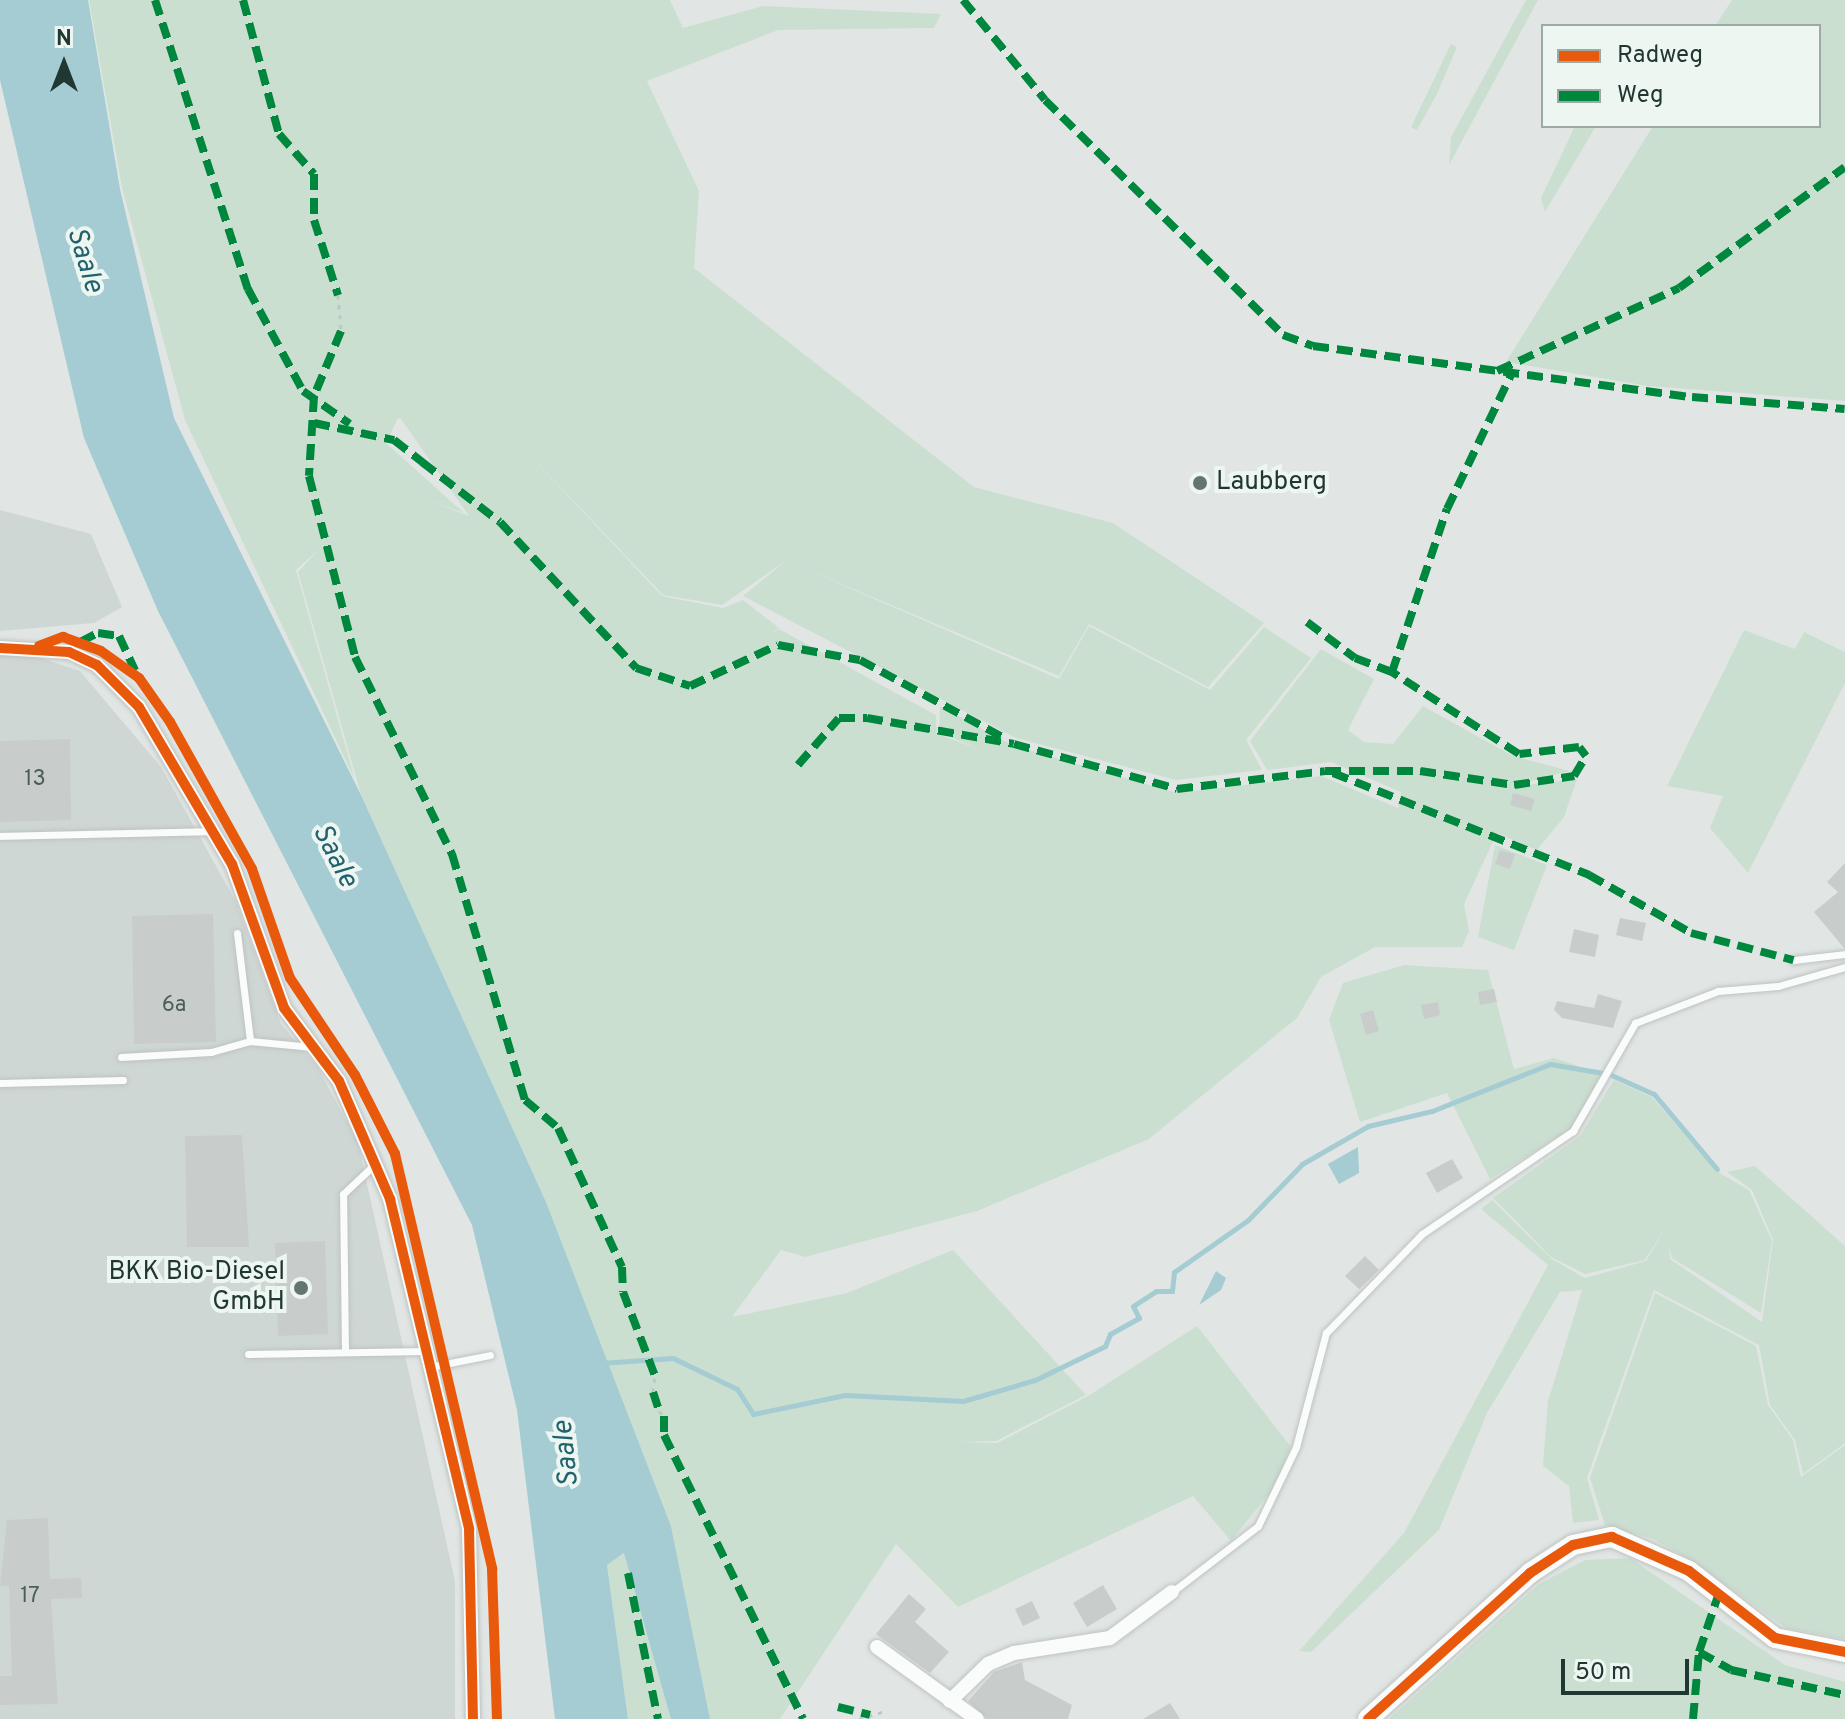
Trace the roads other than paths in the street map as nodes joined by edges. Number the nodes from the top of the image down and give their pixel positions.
1 (0, 648) edge
2 (214, 831) junction
3 (0, 836) edge
4 (237, 933) dead end
5 (1845, 954) edge
6 (1793, 960) dead end
7 (1845, 967) edge
8 (250, 1041) junction
9 (313, 1047) junction
10 (121, 1057) dead end
11 (123, 1080) dead end
12 (0, 1083) edge
13 (375, 1164) junction
14 (425, 1351) junction
15 (345, 1352) junction
16 (248, 1354) dead end
17 (490, 1355) dead end
18 (429, 1367) junction
19 (1172, 1592) joint
20 (877, 1647) dead end
21 (1845, 1652) edge
22 (950, 1701) junction
23 (1375, 1712) edge
24 (473, 1719) edge
25 (977, 1719) edge

1 - 2 street
2 - 3 lane
2 - 9 street
4 - 8 lane
5 - 6 lane
7 - 19 lane
8 - 9 lane
8 - 10 lane
9 - 13 street
11 - 12 lane
13 - 14 street
13 - 15 lane
14 - 15 lane
14 - 18 street
15 - 16 lane
17 - 18 lane
18 - 24 street
19 - 22 street
20 - 22 street
21 - 23 street
22 - 25 street

